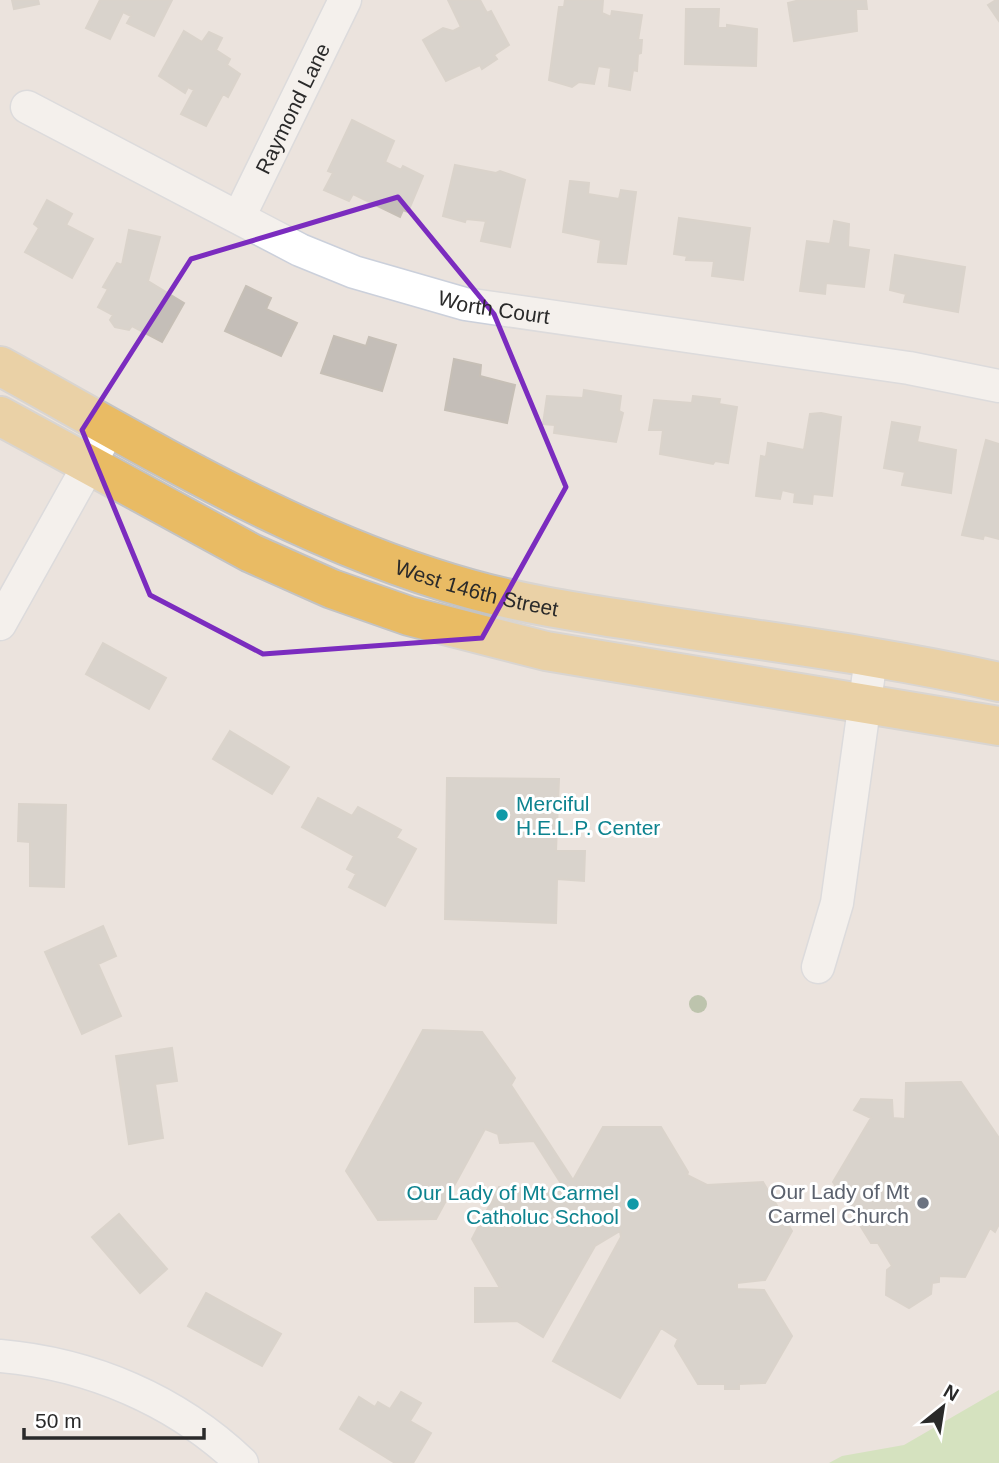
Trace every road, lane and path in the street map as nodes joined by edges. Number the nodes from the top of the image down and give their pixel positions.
1 (345, 0) edge
2 (27, 107) dead end
3 (239, 217) junction
4 (0, 366) edge
5 (999, 386) edge
6 (0, 416) edge
7 (110, 427) junction
8 (89, 465) junction
9 (0, 624) edge
10 (871, 658) junction
11 (999, 682) edge
12 (864, 702) junction
13 (999, 726) edge
14 (818, 967) dead end
15 (0, 1356) edge
16 (242, 1463) edge

1 - 3 street, Raymond Lane
2 - 3 street, Worth Court
3 - 5 street, Worth Court
4 - 7 main road, West 146th Street
6 - 8 main road, West 146th Street
7 - 8 street
7 - 10 main road, West 146th Street
8 - 9 street
8 - 12 main road, West 146th Street
10 - 11 main road, West 146th Street
10 - 12 street
12 - 13 main road, West 146th Street
12 - 14 street
15 - 16 street

